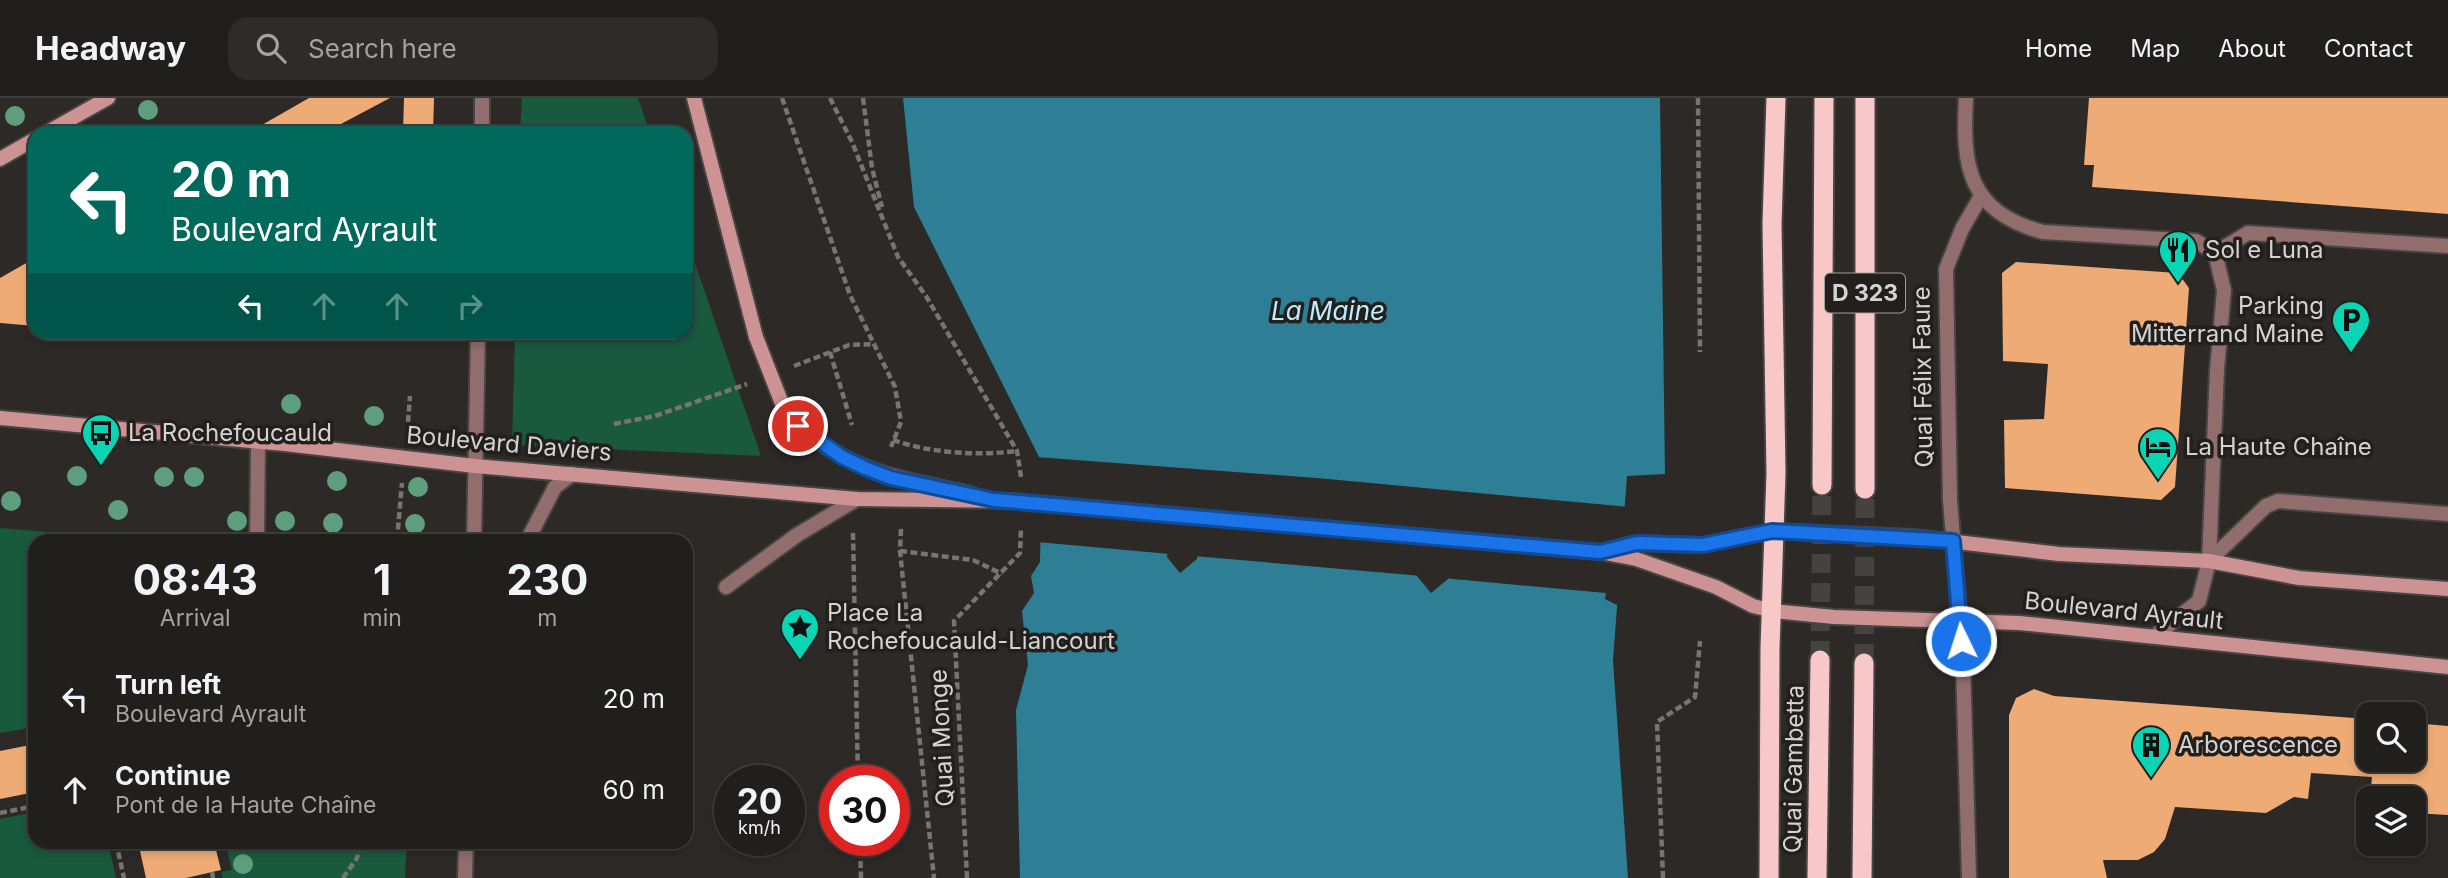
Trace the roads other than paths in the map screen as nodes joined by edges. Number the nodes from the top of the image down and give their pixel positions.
1 (108, 98) edge
2 (482, 98) edge
3 (694, 98) edge
4 (1776, 98) edge
5 (1824, 98) edge
6 (1865, 98) edge
7 (1966, 98) edge
8 (58, 126) edge
9 (481, 126) edge
10 (28, 143) edge
11 (0, 159) edge
12 (1981, 196) junction
13 (2448, 246) edge
14 (2215, 254) junction
15 (478, 340) edge
16 (0, 418) edge
17 (258, 442) junction
18 (475, 466) junction
19 (572, 474) junction
20 (1822, 485) tunnel mouth
21 (1865, 489) tunnel mouth
22 (857, 499) junction
23 (994, 500) junction
24 (2448, 514) edge
25 (1772, 531) junction
26 (257, 534) edge
27 (474, 534) edge
28 (530, 534) edge
29 (1953, 541) junction
30 (1600, 552) junction
31 (2209, 561) junction
32 (726, 587) dead end
33 (2448, 589) edge
34 (1773, 611) junction
35 (1959, 622) junction
36 (2155, 636) junction
37 (1819, 660) tunnel mouth
38 (1864, 663) tunnel mouth
39 (2448, 667) edge
40 (466, 849) edge
41 (465, 878) edge
42 (1769, 878) edge
43 (1817, 878) edge
44 (1862, 878) edge
45 (1969, 878) edge

1 - 8 main road
2 - 9 street
3 - 23 main road, bridge
4 - 25 highway
5 - 20 highway, D 323
6 - 21 highway, D 323
7 - 12 street
10 - 11 main road
12 - 14 street
12 - 29 street, Quai Félix Faure
13 - 14 street
14 - 31 street
15 - 18 street
16 - 17 main road, Boulevard Daviers
17 - 18 main road, Boulevard Daviers
17 - 26 street
18 - 19 main road, Boulevard Daviers
18 - 27 street
19 - 22 main road, Boulevard Daviers
19 - 28 street
22 - 23 main road, Boulevard Daviers
22 - 32 street
23 - 30 main road, Boulevard Daviers, bridge
24 - 31 street
25 - 29 main road, Boulevard Ayrault
25 - 30 main road, Boulevard Ayrault
25 - 34 highway
29 - 31 main road, Boulevard Ayrault
29 - 35 street, Quai Félix Faure
30 - 34 main road, Boulevard Ayrault
31 - 33 main road, Boulevard Ayrault
31 - 36 street
34 - 35 main road, Boulevard Ayrault
34 - 42 highway
35 - 36 main road, Boulevard Ayrault
35 - 45 street
36 - 39 main road, Boulevard Ayrault
37 - 43 highway, Quai Gambetta
38 - 44 highway
40 - 41 street

